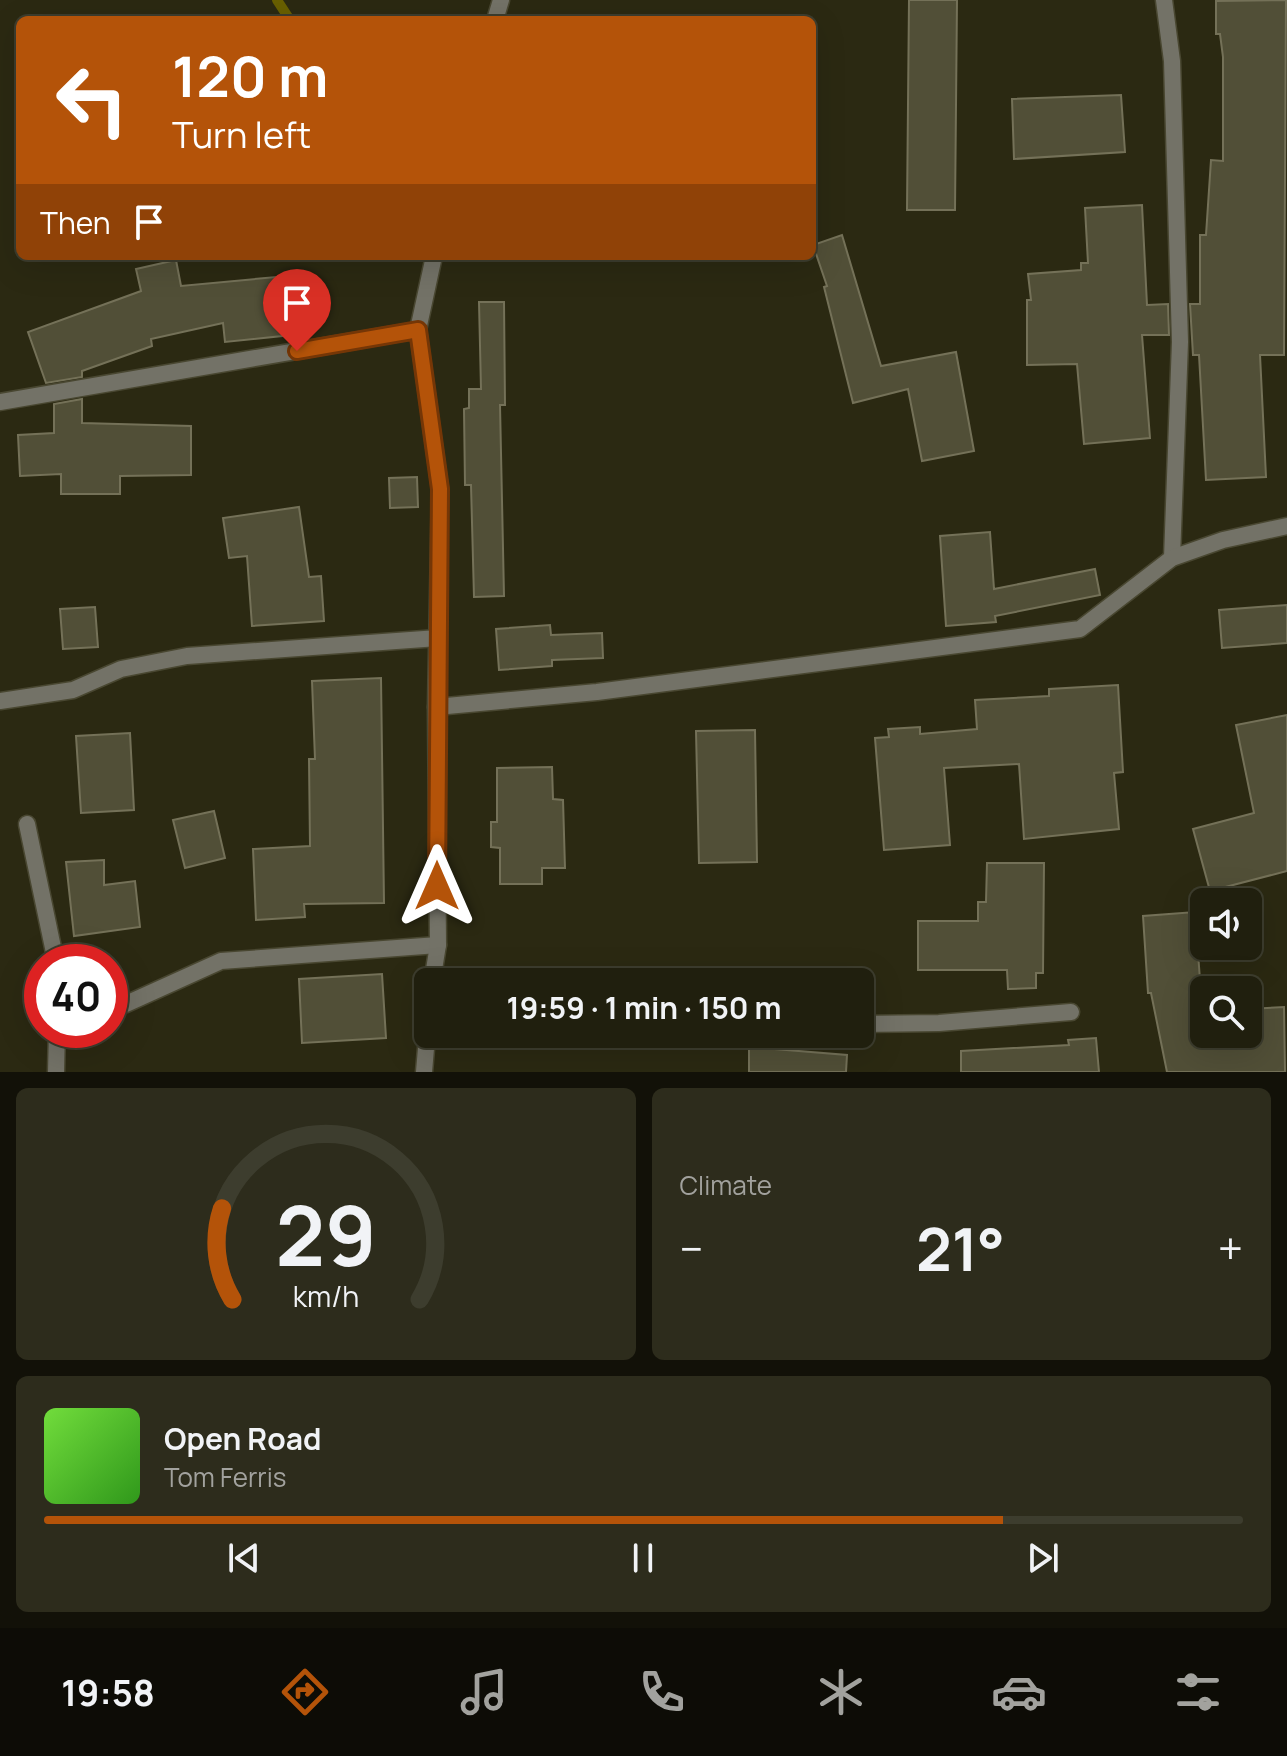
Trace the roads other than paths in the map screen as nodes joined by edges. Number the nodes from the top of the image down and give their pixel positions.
1 (1164, 0) edge
2 (433, 260) edge
3 (418, 330) junction
4 (0, 402) edge
5 (1287, 526) edge
6 (1172, 558) junction
7 (438, 638) junction
8 (0, 701) edge
9 (436, 707) junction
10 (27, 824) dead end
11 (52, 944) edge
12 (438, 945) junction
13 (434, 968) edge
14 (128, 1003) edge
15 (1071, 1012) dead end
16 (874, 1024) edge
17 (57, 1048) edge
18 (426, 1048) edge
19 (56, 1072) edge
20 (424, 1072) edge

1 - 6 street
2 - 3 street
3 - 4 street
3 - 7 street
5 - 6 street
6 - 9 street
7 - 8 street
7 - 9 street
9 - 12 street
10 - 11 street
12 - 13 street
12 - 14 street
15 - 16 street
17 - 19 street
18 - 20 street

